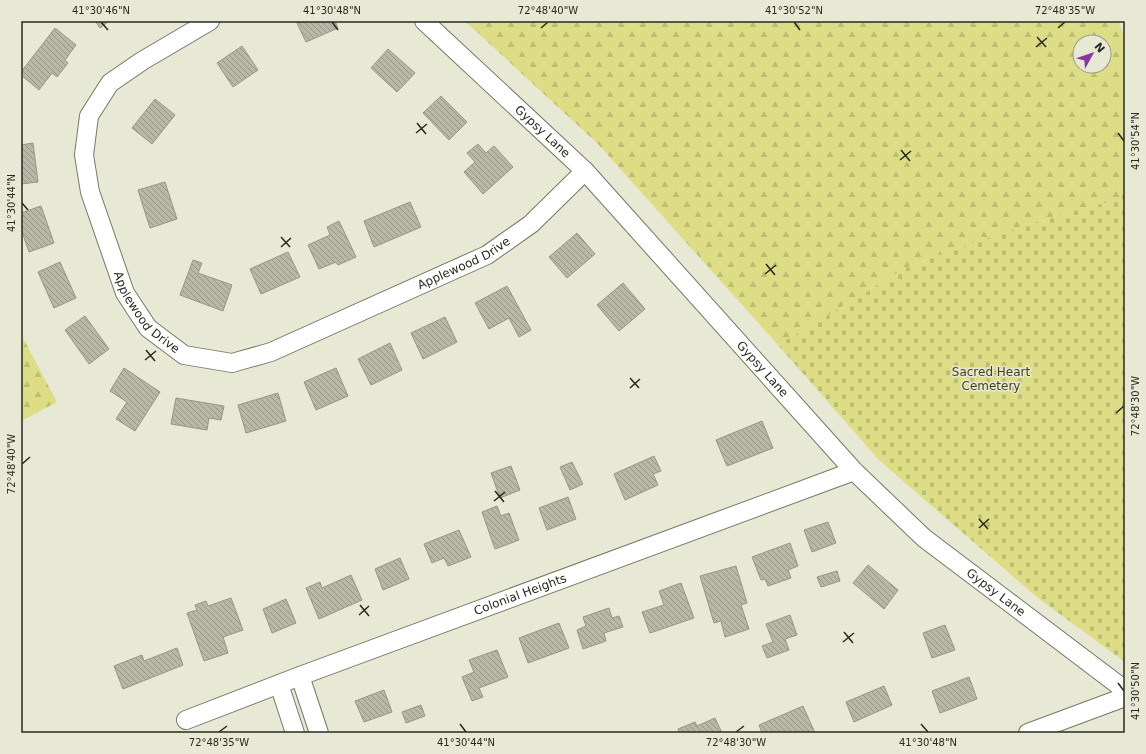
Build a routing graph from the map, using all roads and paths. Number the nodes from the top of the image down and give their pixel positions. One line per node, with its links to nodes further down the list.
1 (210, 21): 3 (street, Applewood Drive)
2 (424, 21): 3 (street, Gypsy Lane)
3 (585, 171): 4 (street, Gypsy Lane)
4 (854, 471): 5 (street, Colonial Heights); 7 (street, Gypsy Lane)
5 (300, 676): 6 (street, Colonial Heights); 11 (street)
6 (279, 684): 9 (street, Colonial Heights); 10 (street)
7 (1125, 690)
8 (1125, 697): 12 (street)
9 (186, 720)
10 (295, 733)
11 (319, 733)
12 (1028, 733)

